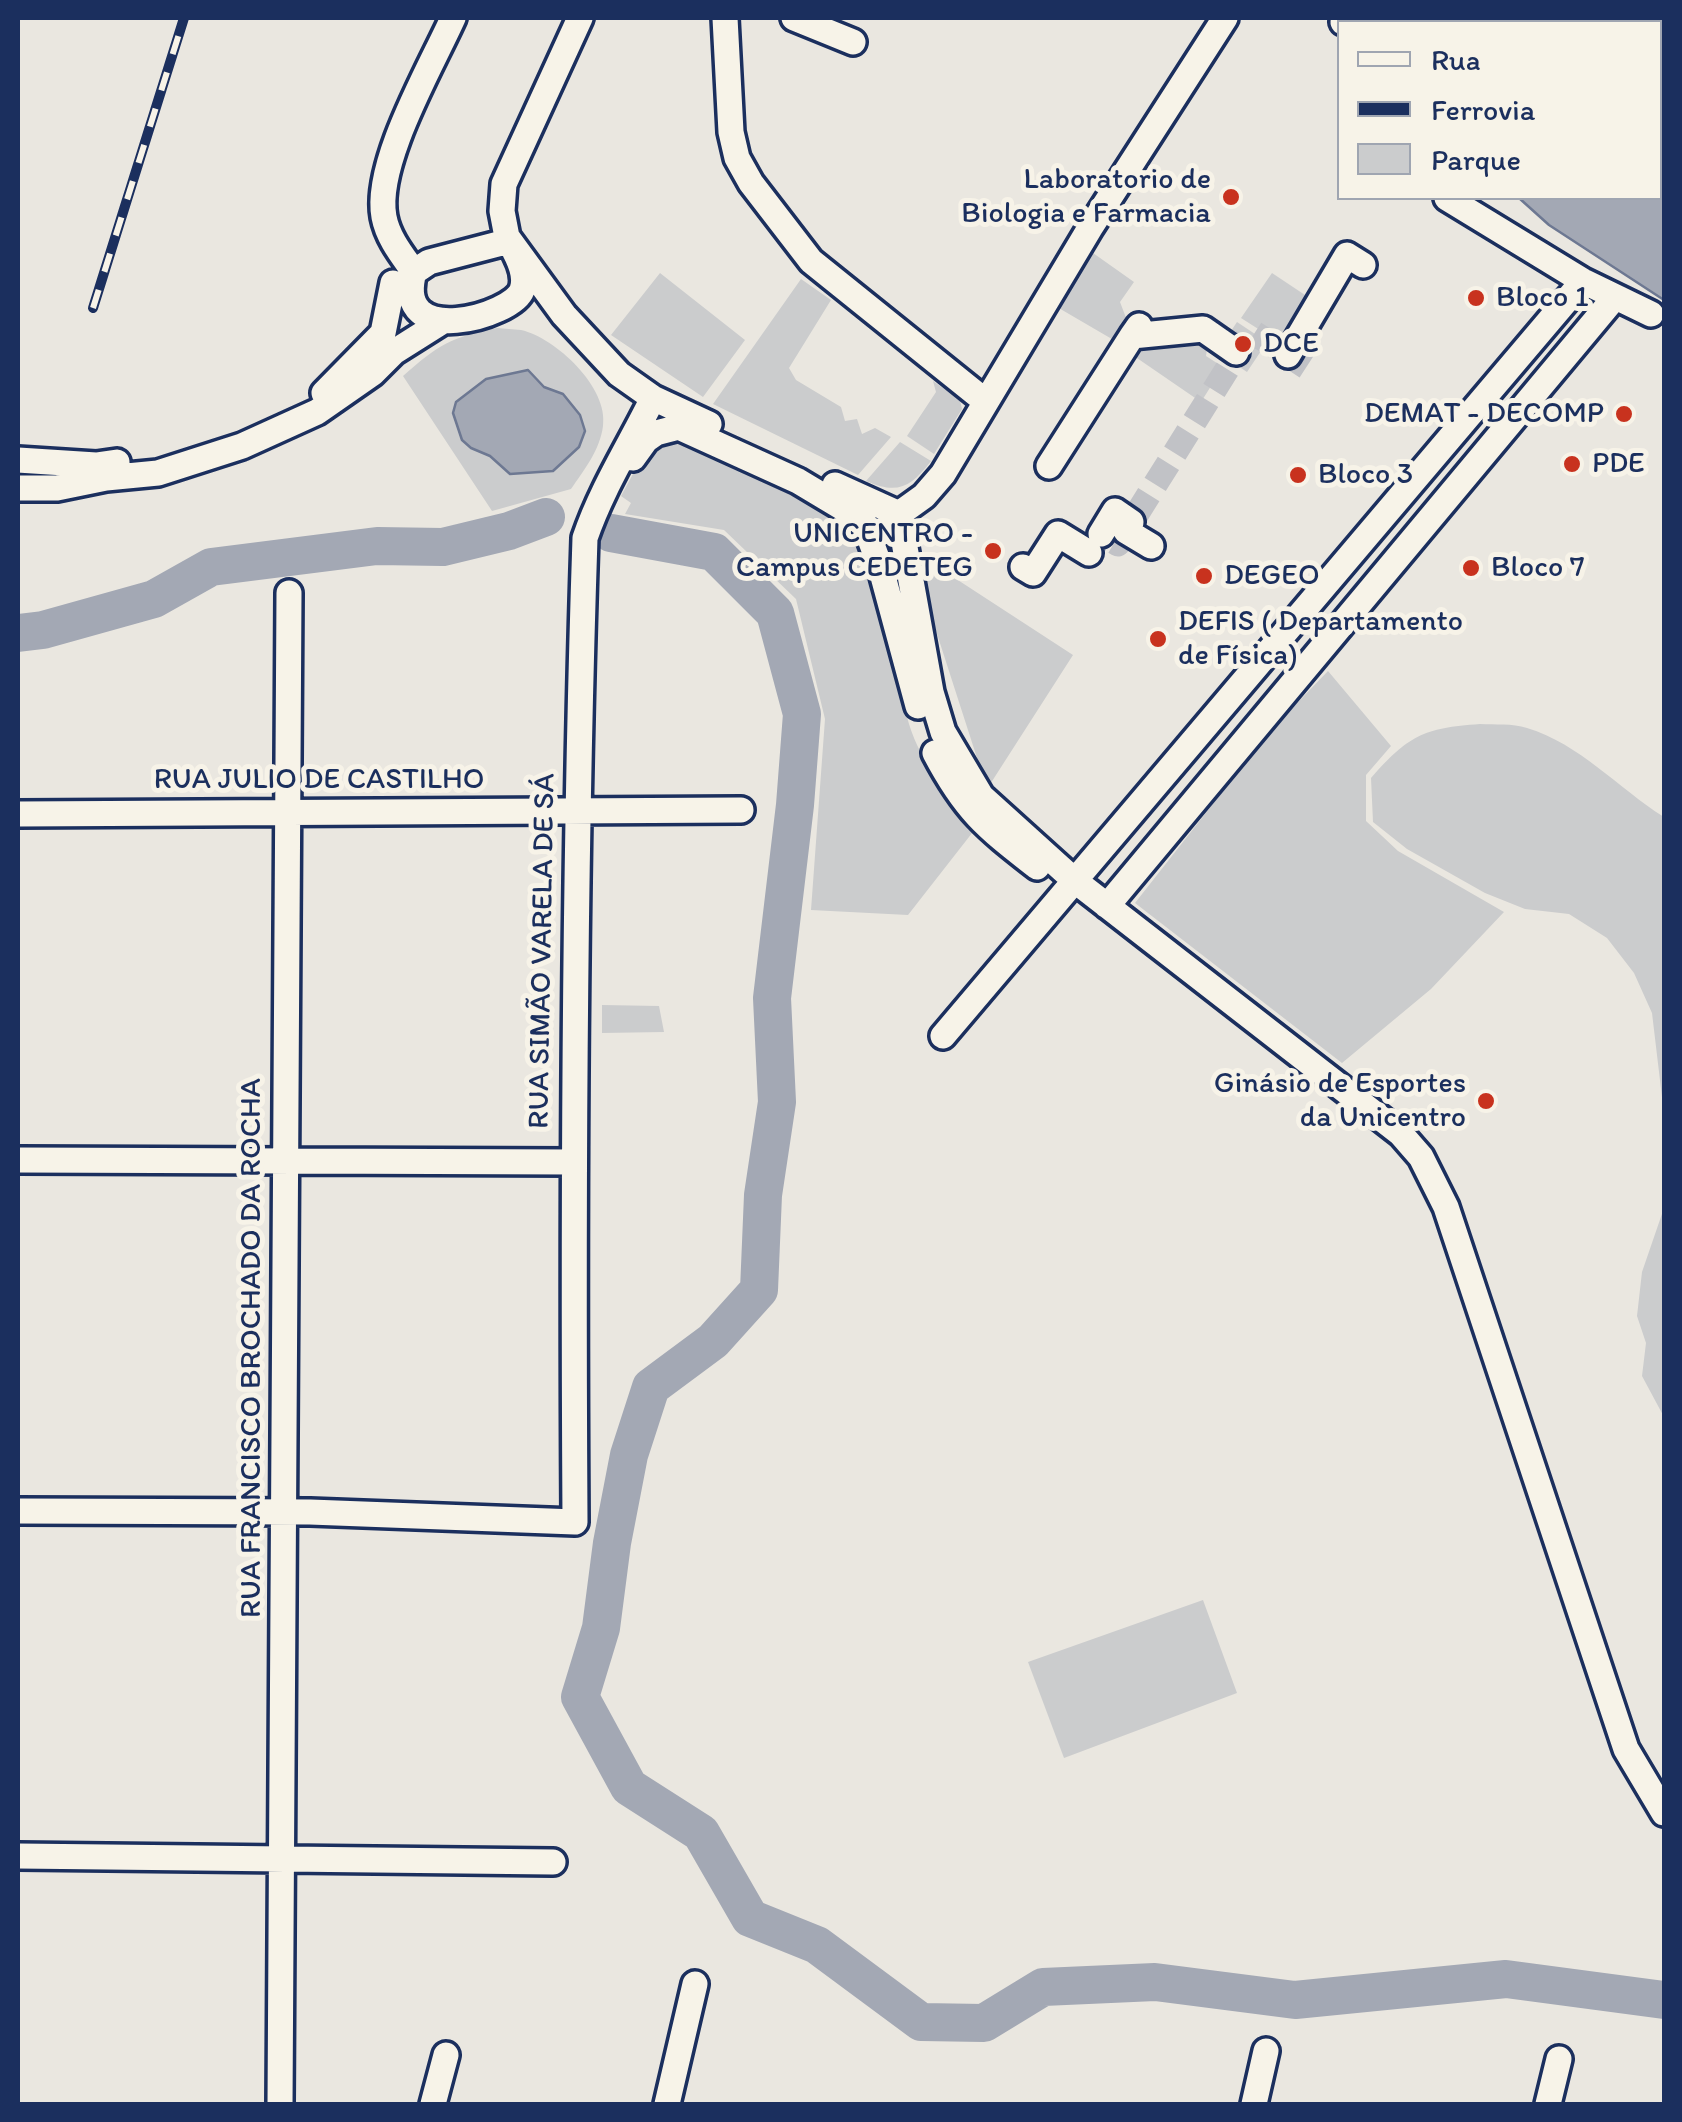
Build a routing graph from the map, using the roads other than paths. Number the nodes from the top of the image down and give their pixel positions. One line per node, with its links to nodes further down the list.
1 (453, 18): 11 (street)
2 (580, 18): 8 (street)
3 (725, 18): 21 (street)
4 (794, 18): 6 (street)
5 (1226, 18): 21 (street)
6 (853, 42)
7 (1450, 200): 10 (street)
8 (512, 245): 11 (street); 12 (street); 15 (street)
9 (1363, 265): 19 (street)
10 (1583, 280): 13 (street); 36 (street)
11 (405, 283): 16 (street); 17 (street); 22 (street)
12 (522, 291): 15 (street); 16 (street)
13 (1615, 297): 14 (street); 37 (street)
14 (1651, 314)
15 (564, 315): 20 (street)
16 (440, 323): 17 (street)
17 (394, 352): 25 (street)
18 (1236, 352): 23 (street)
19 (1288, 355)
20 (652, 398): 27 (street); 33 (street, RUA SIMÃO VARELA DE SÁ)
21 (985, 401): 27 (street)
22 (18, 460)
23 (1049, 466)
24 (18, 468): 25 (street)
25 (106, 478): 26 (street)
26 (18, 488)
27 (899, 514): 36 (street)
28 (602, 515): 36 (street)
29 (1151, 546): 30 (street)
30 (1022, 567)
31 (289, 593): 34 (street, RUA FRANCISCO BROCHADO DA ROCHA)
32 (741, 810): 33 (street, RUA JULIO DE CASTILHO)
33 (576, 811): 34 (street, RUA JULIO DE CASTILHO); 41 (street, RUA SIMÃO VARELA DE SÁ)
34 (288, 812): 35 (street, RUA JULIO DE CASTILHO); 40 (street, RUA FRANCISCO BROCHADO DA ROCHA)
35 (18, 814)
36 (1070, 885): 37 (street); 38 (street)
37 (1107, 906): 44 (street)
38 (943, 1036)
39 (18, 1160): 40 (street)
40 (286, 1160): 41 (street); 43 (street, RUA FRANCISCO BROCHADO DA ROCHA)
41 (573, 1162): 43 (street, RUA SIMÃO VARELA DE SÁ)
42 (18, 1510): 43 (street)
43 (284, 1512): 46 (street, RUA FRANCISCO BROCHADO DA ROCHA)
44 (1664, 1813)
45 (18, 1856): 46 (street)
46 (282, 1858): 47 (street); 52 (street, RUA FRANCISCO BROCHADO DA ROCHA)
47 (554, 1862)
48 (695, 1984): 54 (street)
49 (1266, 2051): 55 (street)
50 (446, 2056): 53 (street)
51 (1558, 2059): 56 (street)
52 (280, 2104)
53 (433, 2104)
54 (667, 2104)
55 (1254, 2104)
56 (1548, 2104)

